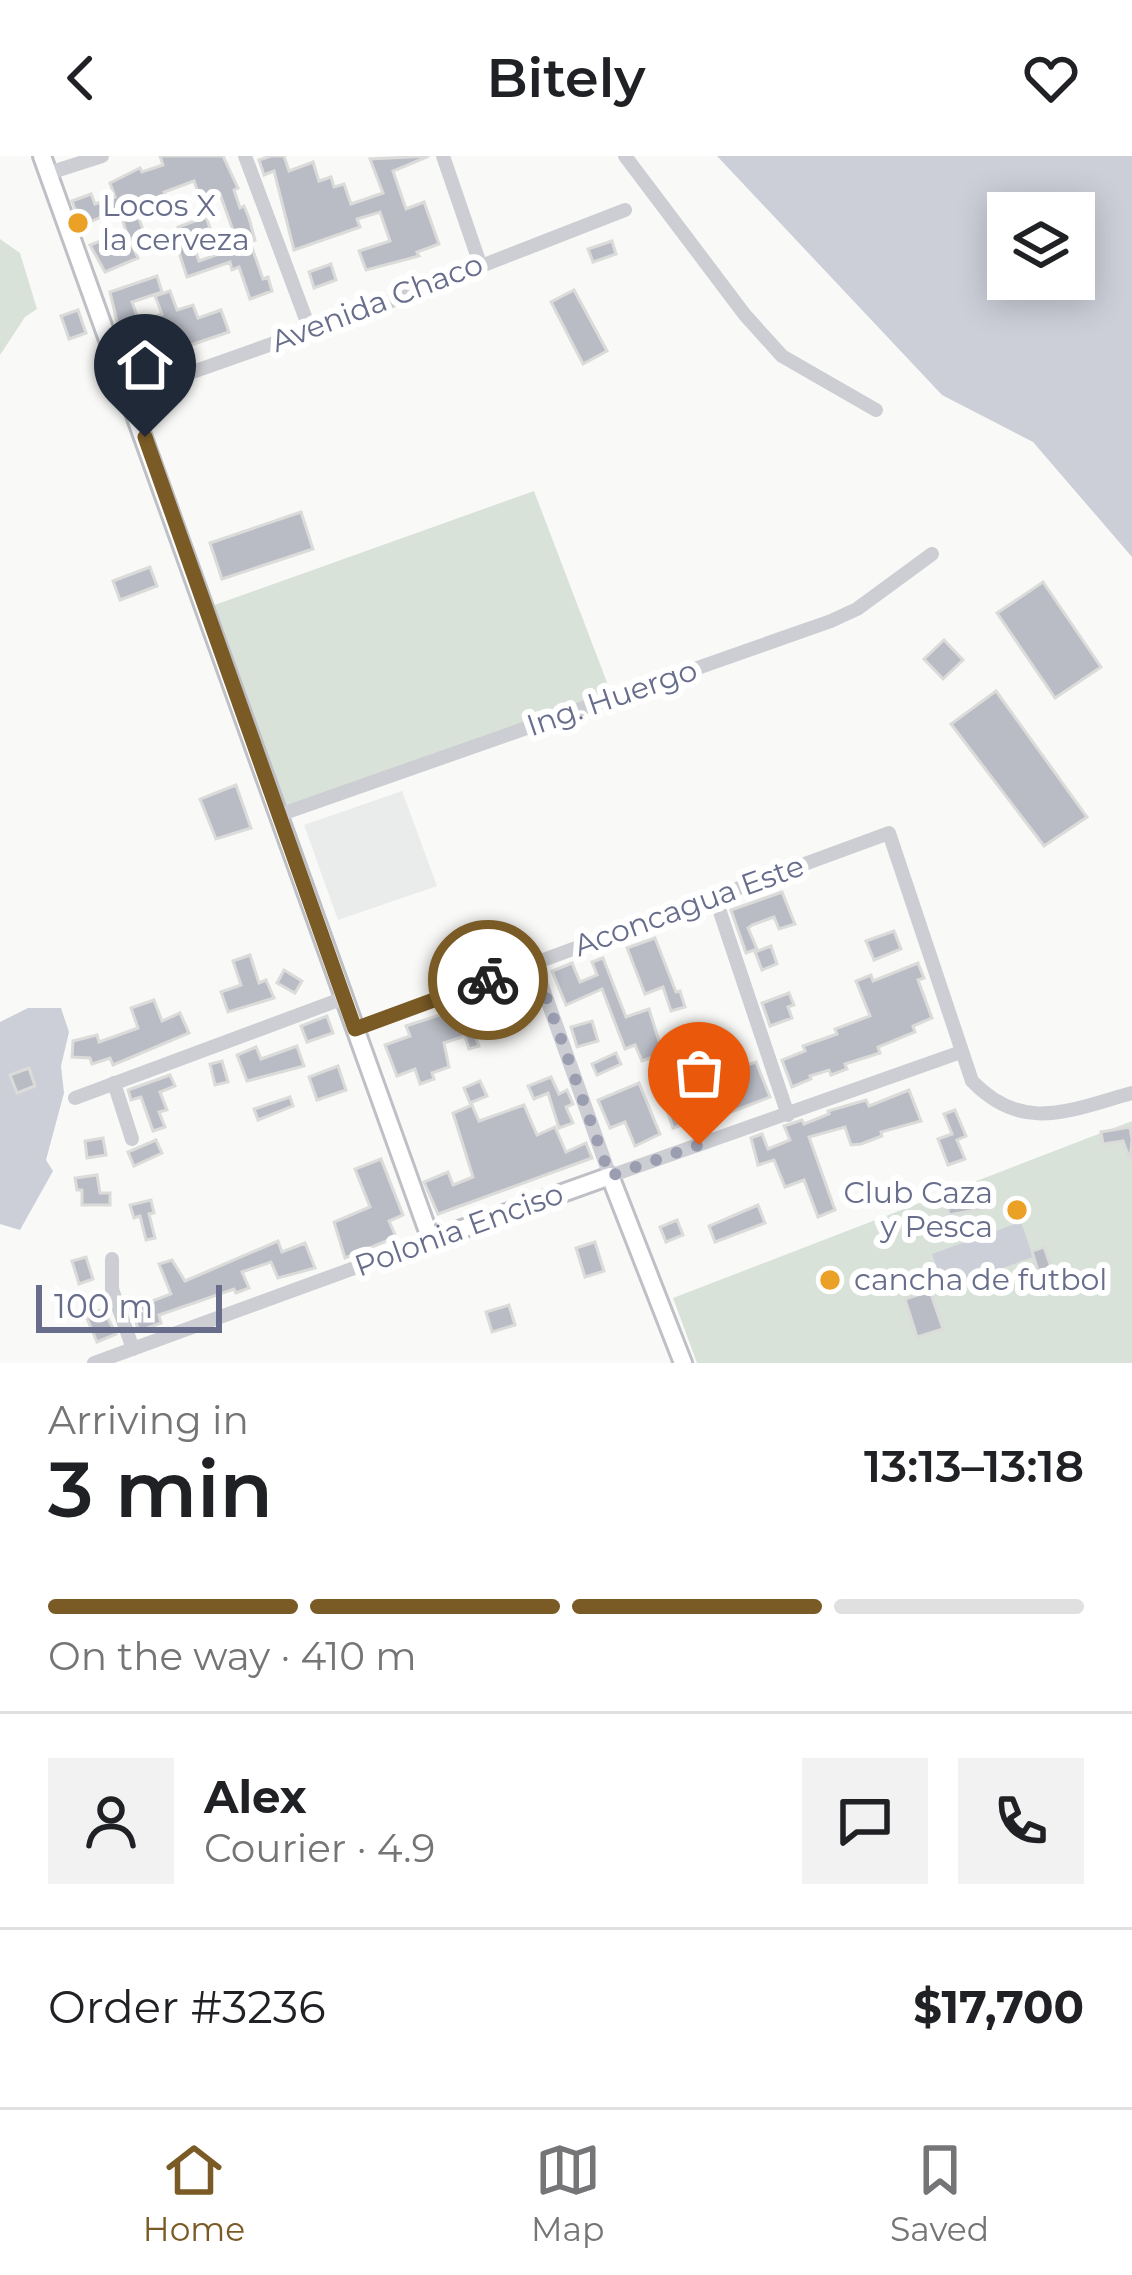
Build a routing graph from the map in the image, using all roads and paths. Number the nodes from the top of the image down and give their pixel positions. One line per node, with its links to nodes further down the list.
1 (102, 156): 5 (street)
2 (245, 156): 8 (street)
3 (443, 156): 7 (street)
4 (625, 156): 10 (street)
5 (46, 165): 9 (main road)
6 (625, 211): 7 (street, Avenida Chaco)
7 (480, 264): 8 (street, Avenida Chaco)
8 (310, 329): 9 (street, Avenida Chaco)
9 (130, 394): 12 (main road)
10 (876, 410)
11 (932, 554): 12 (street, Ing. Huergo)
12 (279, 814): 15 (main road)
13 (716, 896): 14 (street, Aconcagua Este); 17 (street, Aconcagua Este); 21 (street)
14 (534, 963): 16 (street, Aconcagua Este); 23 (street)
15 (344, 998): 16 (main road); 18 (street)
16 (355, 1029): 24 (main road)
17 (961, 1052): 19 (street); 21 (street, Polonia Enciso)
18 (114, 1083): 20 (street); 22 (street)
19 (1132, 1093)
20 (75, 1098)
21 (788, 1115): 23 (street, Polonia Enciso)
22 (132, 1139)
23 (610, 1176): 24 (main road, Polonia Enciso); 28 (main road)
24 (430, 1240): 26 (street, Polonia Enciso)
25 (112, 1259): 26 (street)
26 (133, 1349): 27 (street, Polonia Enciso)
27 (94, 1363)
28 (683, 1363)

